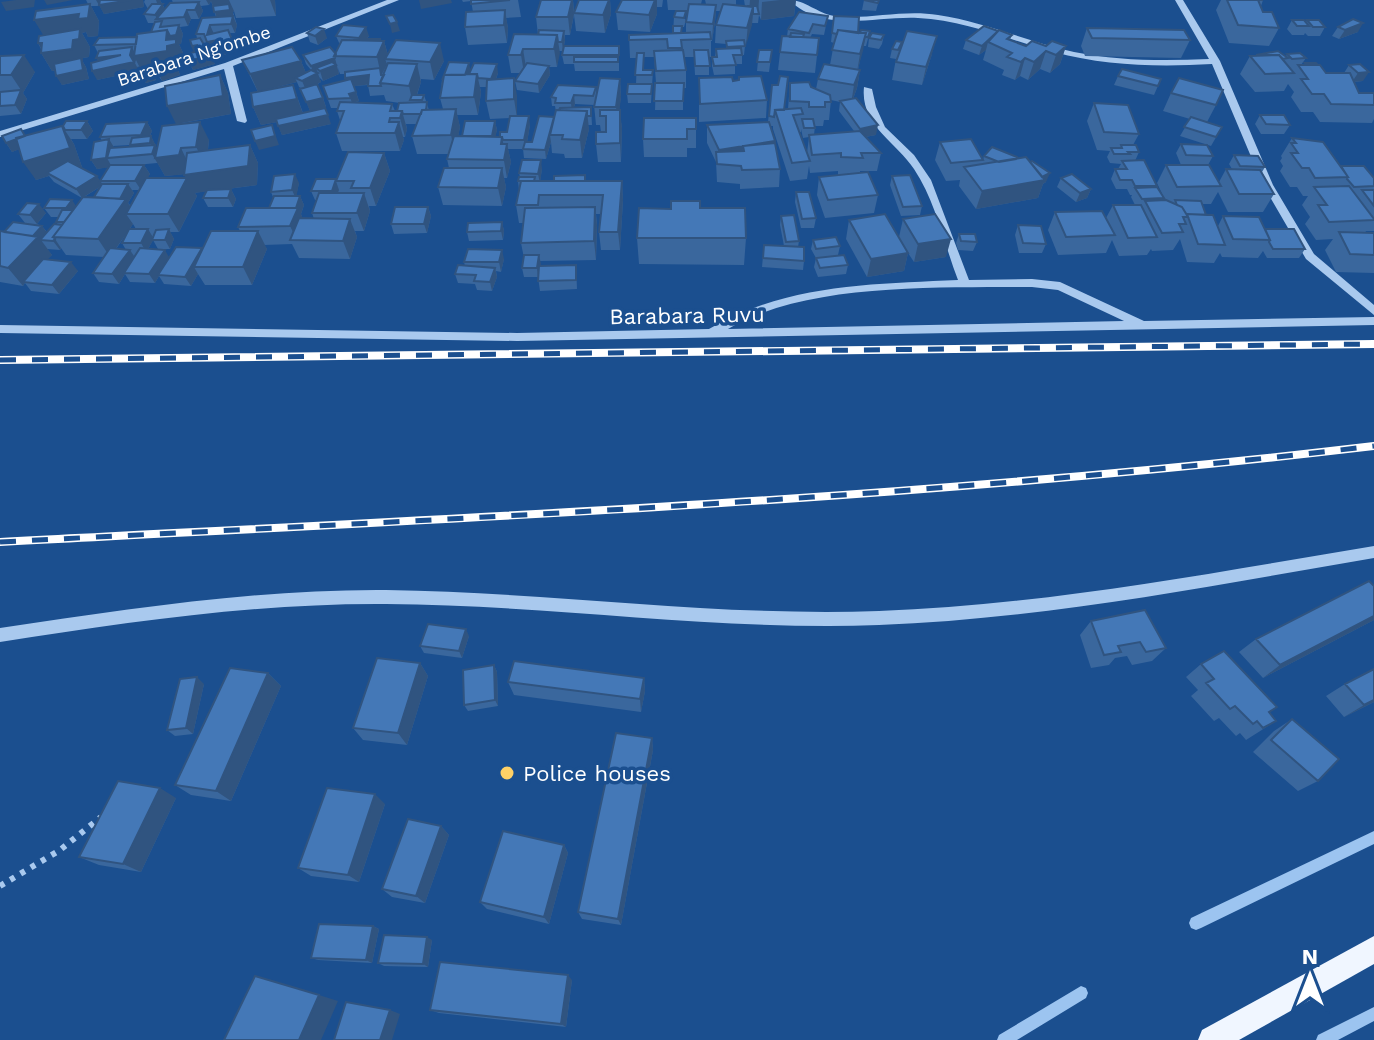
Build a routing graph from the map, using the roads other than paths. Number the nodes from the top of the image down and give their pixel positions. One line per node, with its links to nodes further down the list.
1 (395, 0): 7 (street, Barabara Ng'ombe)
2 (793, 0): 5 (street)
3 (1179, 0): 6 (street)
4 (896, 1): 5 (street)
5 (896, 14): 6 (street)
6 (1215, 61): 12 (street)
7 (228, 65): 9 (street); 10 (street, Barabara Ng'ombe)
8 (867, 89): 11 (street)
9 (242, 121)
10 (0, 134)
11 (965, 284): 14 (street); 16 (street)
12 (1374, 311)
13 (1374, 321): 14 (street, Barabara Ruvu)
14 (1146, 327): 16 (street, Barabara Ruvu)
15 (0, 329): 16 (street, Barabara Ruvu)
16 (709, 335)
17 (1374, 552): 18 (street)
18 (0, 635)
19 (1374, 949): 20 (main road)
20 (1212, 1040)

